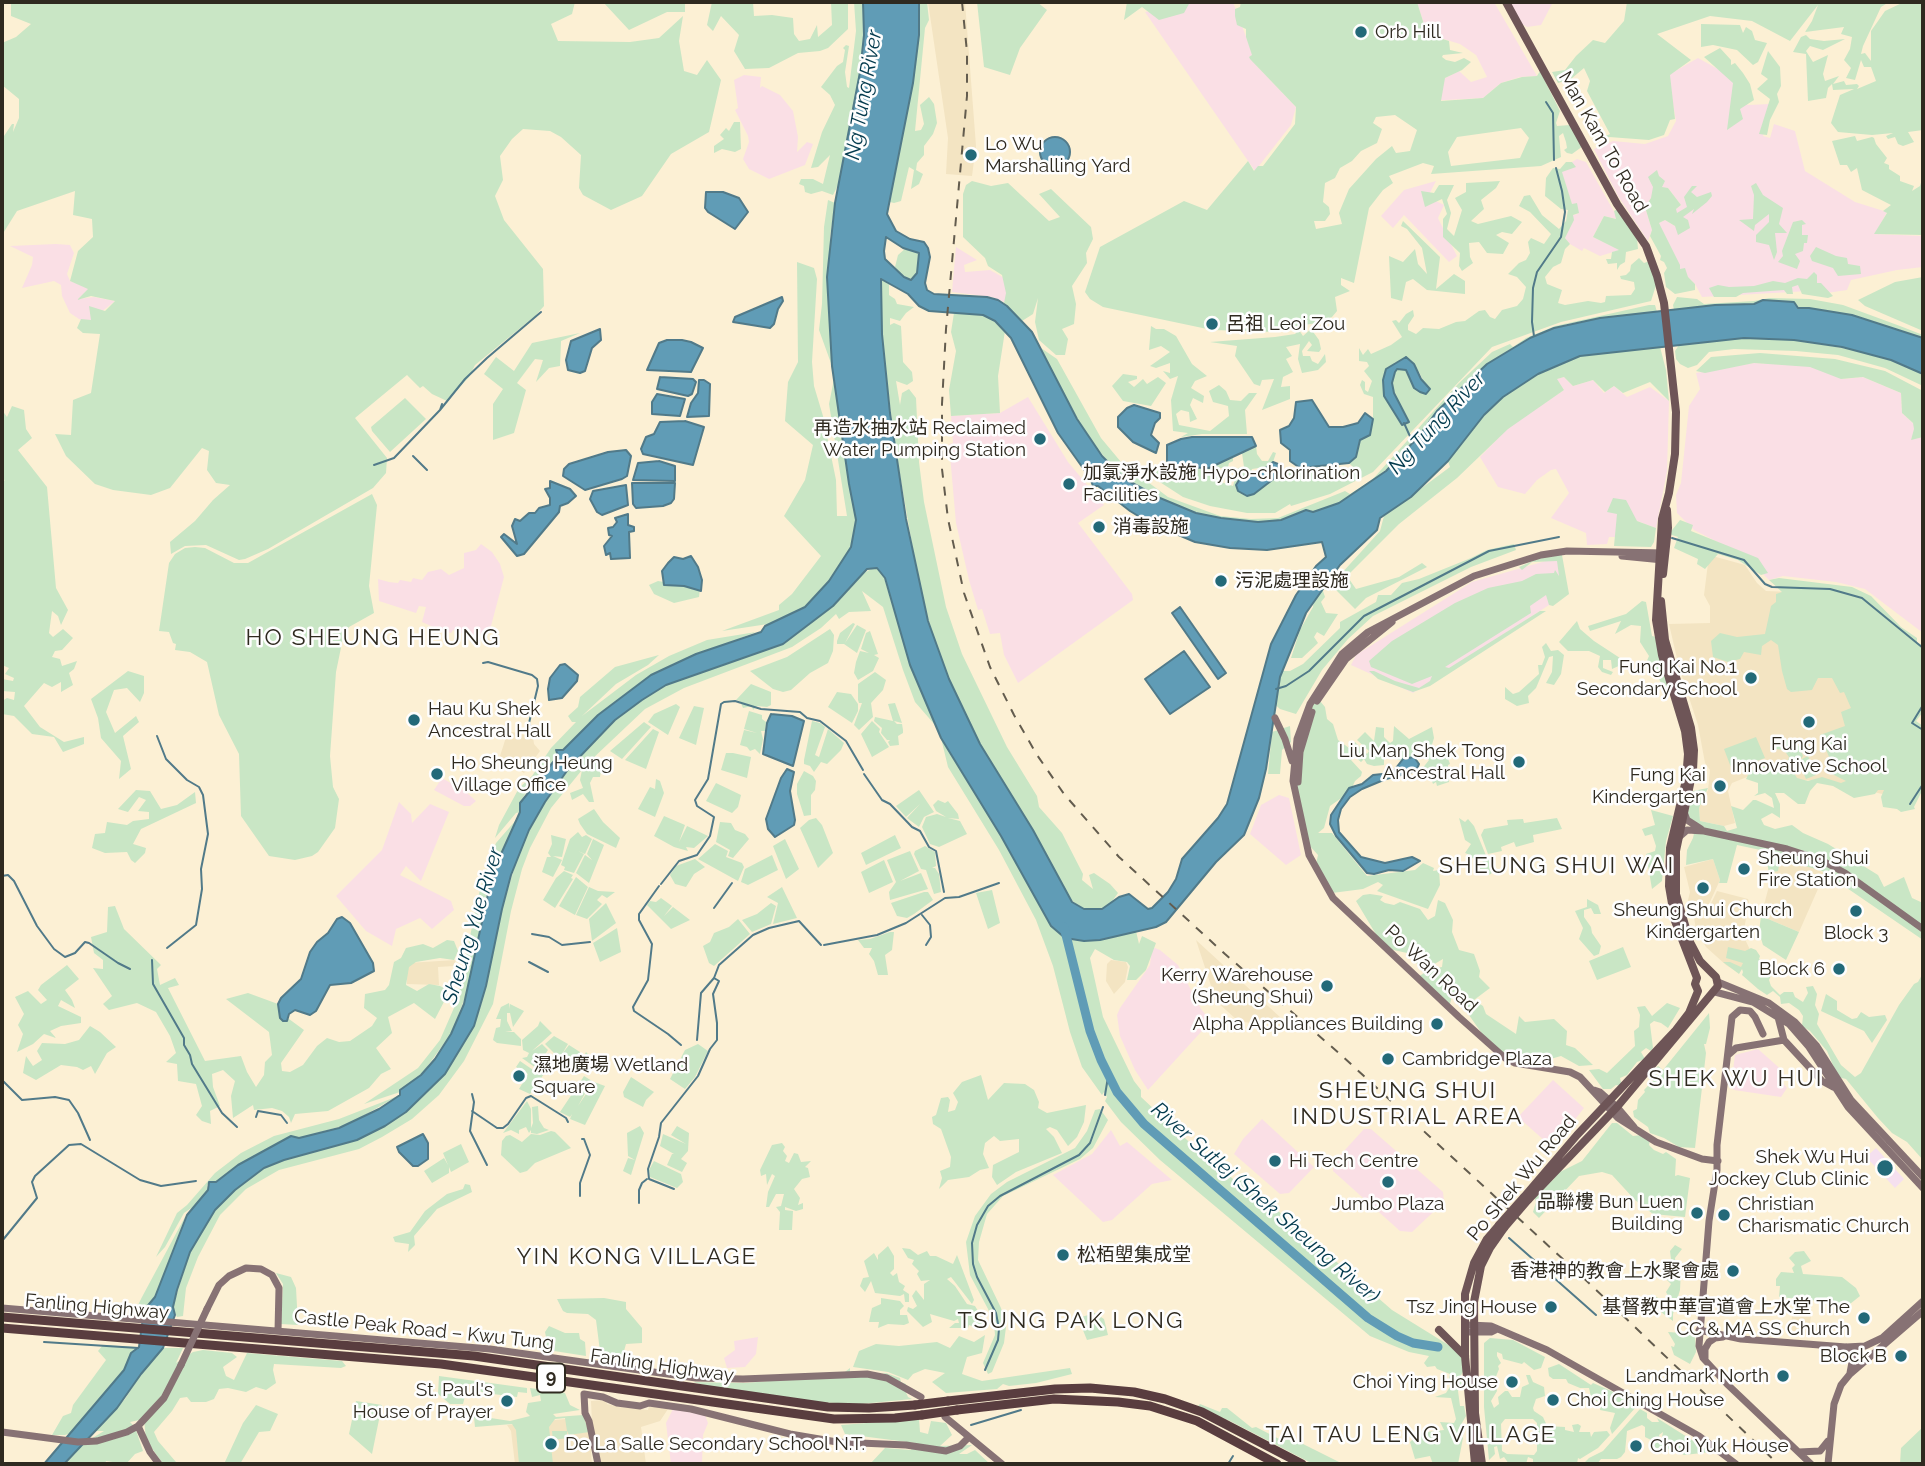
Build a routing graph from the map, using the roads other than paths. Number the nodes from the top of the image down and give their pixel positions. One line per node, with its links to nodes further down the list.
1 (1506, 2): 2 (main road, Man Kam To Road)
2 (1662, 556): 3 (street, Po Wan Road); 6 (main road); 11 (main road)
3 (1415, 605): 5 (street, Po Wan Road); 7 (street, Po Wan Road)
4 (1275, 718): 5 (street)
5 (1293, 765): 7 (street, Po Wan Road)
6 (1684, 812): 8 (street); 9 (main road)
7 (1299, 814): 22 (street, Po Wan Road)
8 (1704, 831): 9 (street); 10 (street)
9 (1678, 838): 12 (main road)
10 (1923, 929)
11 (1697, 978): 12 (main road); 13 (main road)
12 (1716, 978): 14 (main road, Po Shek Wu Road); 25 (street)
13 (1698, 991): 14 (main road); 22 (main road, Po Shek Wu Road)
14 (1712, 994): 15 (street); 23 (main road, Po Shek Wu Road)
15 (1777, 1016): 16 (street); 21 (street)
16 (1780, 1027): 17 (street); 18 (street)
17 (1763, 1034): 19 (street); 20 (street)
18 (1784, 1040): 19 (street); 21 (street)
19 (1757, 1043): 20 (street)
20 (1733, 1045): 24 (street)
21 (1835, 1088): 26 (street)
22 (1607, 1103): 23 (street, Po Wan Road); 27 (main road, Po Shek Wu Road)
23 (1615, 1110): 24 (street, Po Wan Road); 27 (main road, Po Shek Wu Road)
24 (1716, 1158): 36 (street)
25 (1923, 1177)
26 (1923, 1188)
27 (1526, 1199): 34 (main road, Po Shek Wu Road, bridge)
28 (1923, 1301): 39 (street)
29 (2, 1308): 32 (street, Castle Peak Road – Kwu Tung)
30 (1923, 1311): 42 (street)
31 (2, 1317): 32 (highway, Fanling Highway / 9)
32 (182, 1327): 37 (street, Castle Peak Road – Kwu Tung); 43 (highway, Fanling Highway / 9)
33 (2, 1328): 50 (highway, Fanling Highway / 9, bridge)
34 (1469, 1329): 40 (main road, Po Shek Wu Road); 58 (main road, Po Shek Wu Road); 59 (street)
35 (1439, 1330): 40 (main road)
36 (1699, 1330): 38 (street); 41 (street)
37 (278, 1331): 43 (street, Castle Peak Road – Kwu Tung); 45 (street, bridge)
38 (1730, 1336): 39 (street); 41 (street)
39 (1846, 1347): 42 (street)
40 (1465, 1356): 57 (main road, Po Shek Wu Road)
41 (1707, 1363): 49 (street)
42 (1850, 1374): 48 (street)
43 (918, 1401): 56 (highway, Fanling Highway / 9, bridge)
44 (945, 1417): 47 (street)
45 (138, 1426): 46 (street); 51 (street)
46 (2, 1432)
47 (969, 1437): 52 (street); 53 (street)
48 (1830, 1437): 49 (street); 61 (street)
49 (1798, 1451): 60 (street)
50 (1255, 1453): 54 (highway); 55 (highway, Fanling Highway / 9)
51 (159, 1464)
52 (598, 1464)
53 (1002, 1464)
54 (1268, 1464)
55 (1277, 1464)
56 (1302, 1464)
57 (1475, 1464)
58 (1482, 1464)
59 (1736, 1464)
60 (1811, 1464)
61 (1828, 1464)

